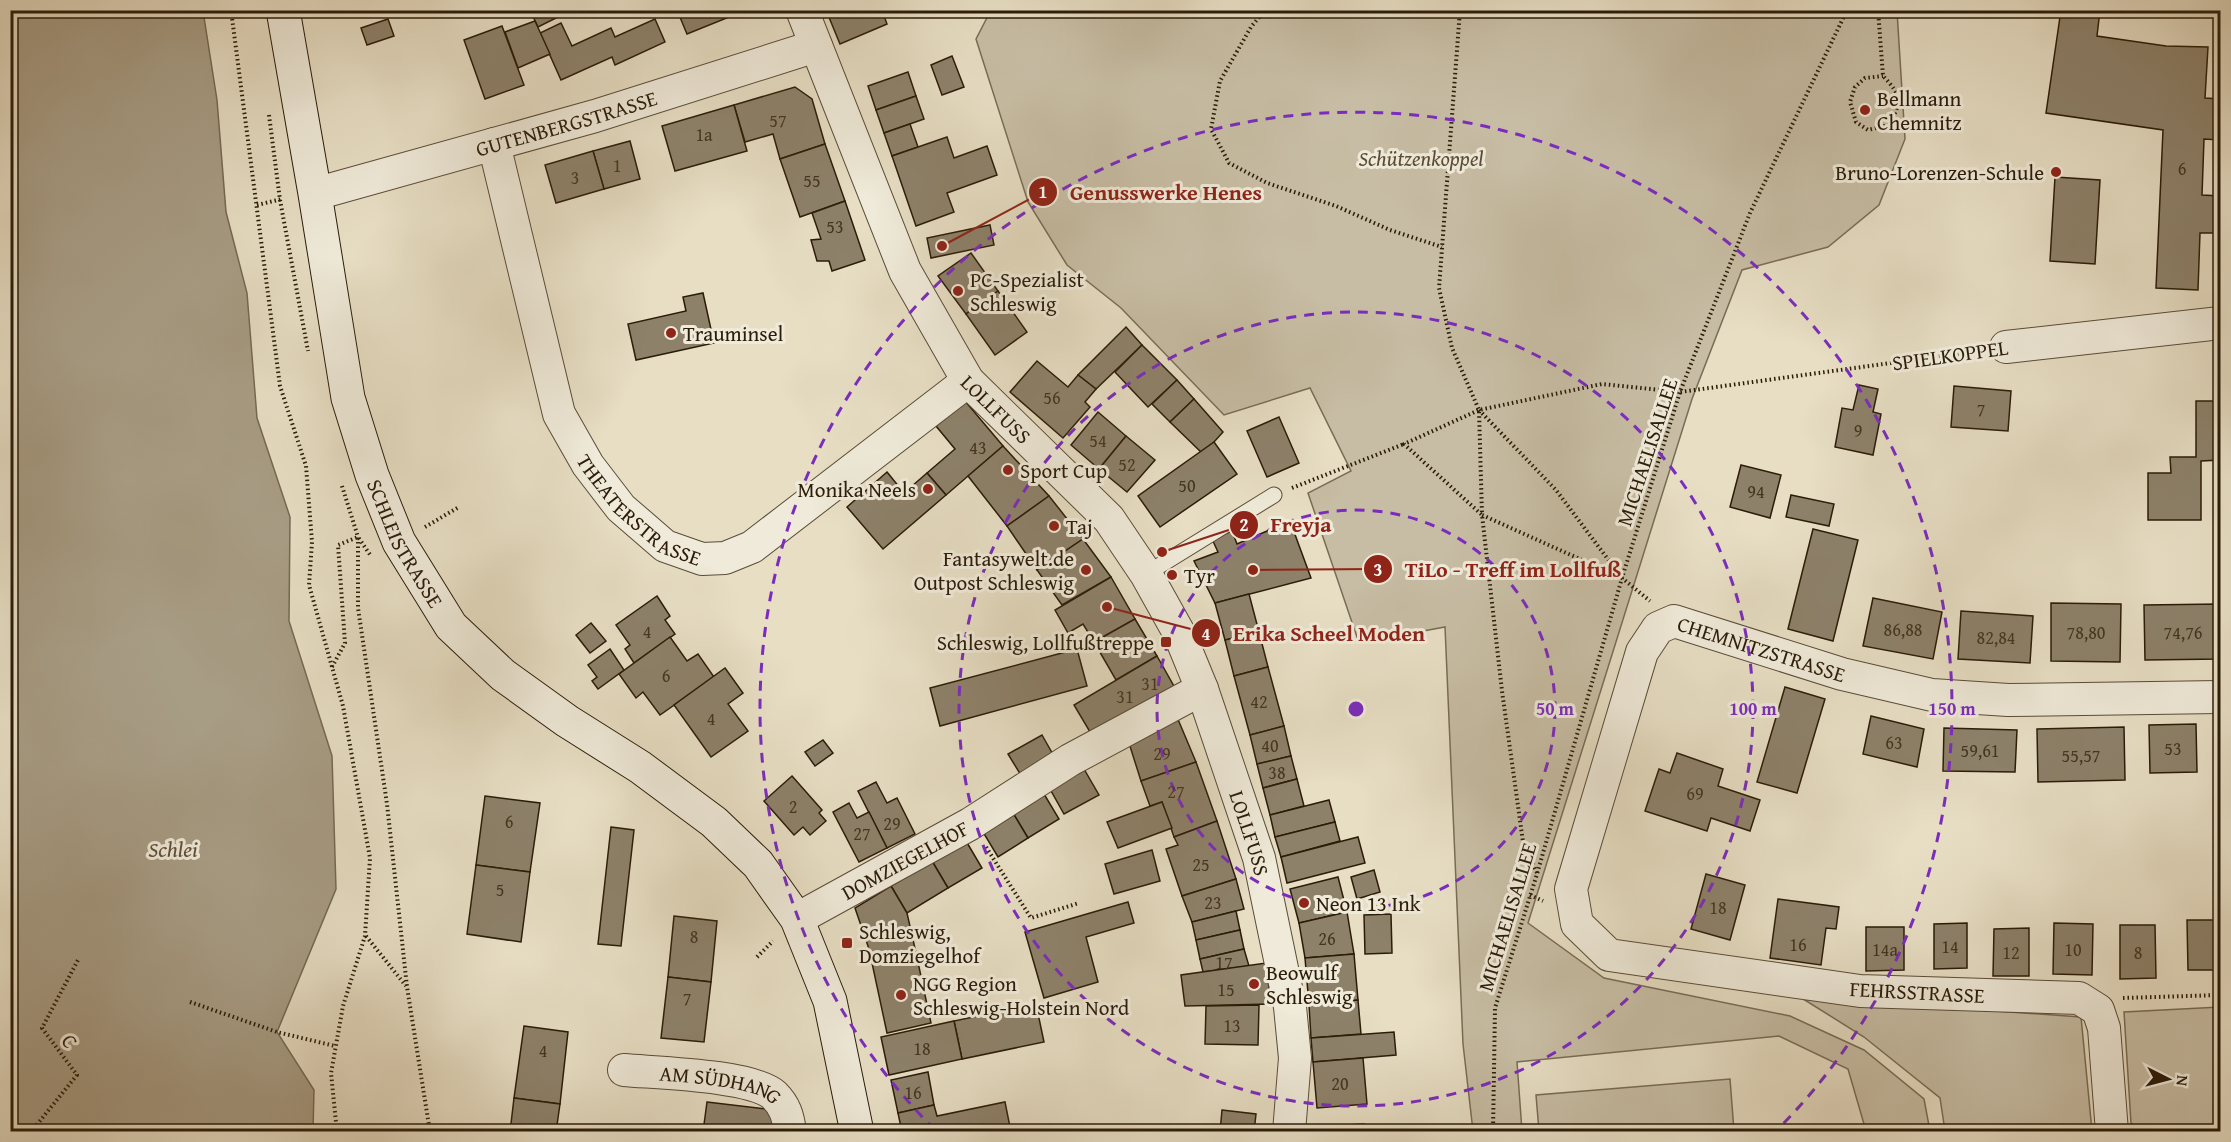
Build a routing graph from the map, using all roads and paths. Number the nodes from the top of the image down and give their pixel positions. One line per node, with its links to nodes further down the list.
1 (231, 10): 12 (path)
2 (283, 10): 11 (street, SCHLEISTRASSE)
3 (802, 10): 8 (street, LOLLFUSS)
4 (1265, 10): 13 (path)
5 (1460, 10): 13 (path)
6 (1847, 10): 18 (path, MICHAELISALLEE)
7 (1878, 10): 9 (path)
8 (816, 46): 10 (street, GUTENBERGSTRASSE); 17 (street, LOLLFUSS)
9 (1882, 76): 9 (path)
10 (495, 144): 11 (street, GUTENBERGSTRASSE); 17 (street, THEATERSTRASSE)
11 (315, 194): 36 (street, SCHLEISTRASSE)
12 (257, 205): 16 (path); 30 (path)
13 (1442, 247): 19 (path)
14 (2220, 323): 15 (street, SPIELKOPPEL)
15 (2006, 347): 18 (path, SPIELKOPPEL)
16 (309, 358)
17 (968, 381): 28 (street, LOLLFUSS)
18 (1680, 392): 19 (path, SPIELKOPPEL); 29 (path, MICHAELISALLEE)
19 (1479, 410): 20 (path, SPIELKOPPEL); 24 (path); 29 (path)
20 (1404, 444): 22 (path, SPIELKOPPEL); 24 (path)
21 (342, 484): 26 (path)
22 (1274, 495): 28 (lane)
23 (459, 507): 25 (path)
24 (1482, 515): 29 (path); 34 (path)
25 (434, 521)
26 (357, 537): 27 (path); 30 (path); 40 (path)
27 (371, 556)
28 (1146, 574): 31 (street, LOLLFUSS)
29 (1622, 578): 34 (path, MICHAELISALLEE)
30 (332, 667): 37 (path)
31 (1202, 689): 33 (street, DOMZIEGELHOF); 51 (street, LOLLFUSS)
32 (2220, 697): 38 (street, CHEMNITZSTRASSE)
33 (970, 824): 35 (path); 36 (street, DOMZIEGELHOF)
34 (1537, 874): 52 (path, MICHAELISALLEE)
35 (1079, 903)
36 (797, 919): 50 (street)
37 (366, 936): 40 (path); 44 (path)
38 (1609, 955): 43 (street, FEHRSSTRASSE)
39 (78, 960): 46 (path, C)
40 (407, 987): 48 (path)
41 (2220, 995): 43 (path)
42 (190, 1002): 44 (path)
43 (2098, 1010): 53 (street)
44 (336, 1047): 47 (path)
45 (624, 1070): 49 (street, AM SÜDHANG)
46 (31, 1131)
47 (337, 1131)
48 (430, 1131)
49 (790, 1131)
50 (857, 1131)
51 (1289, 1131)
52 (1493, 1131)
53 (2112, 1131)

